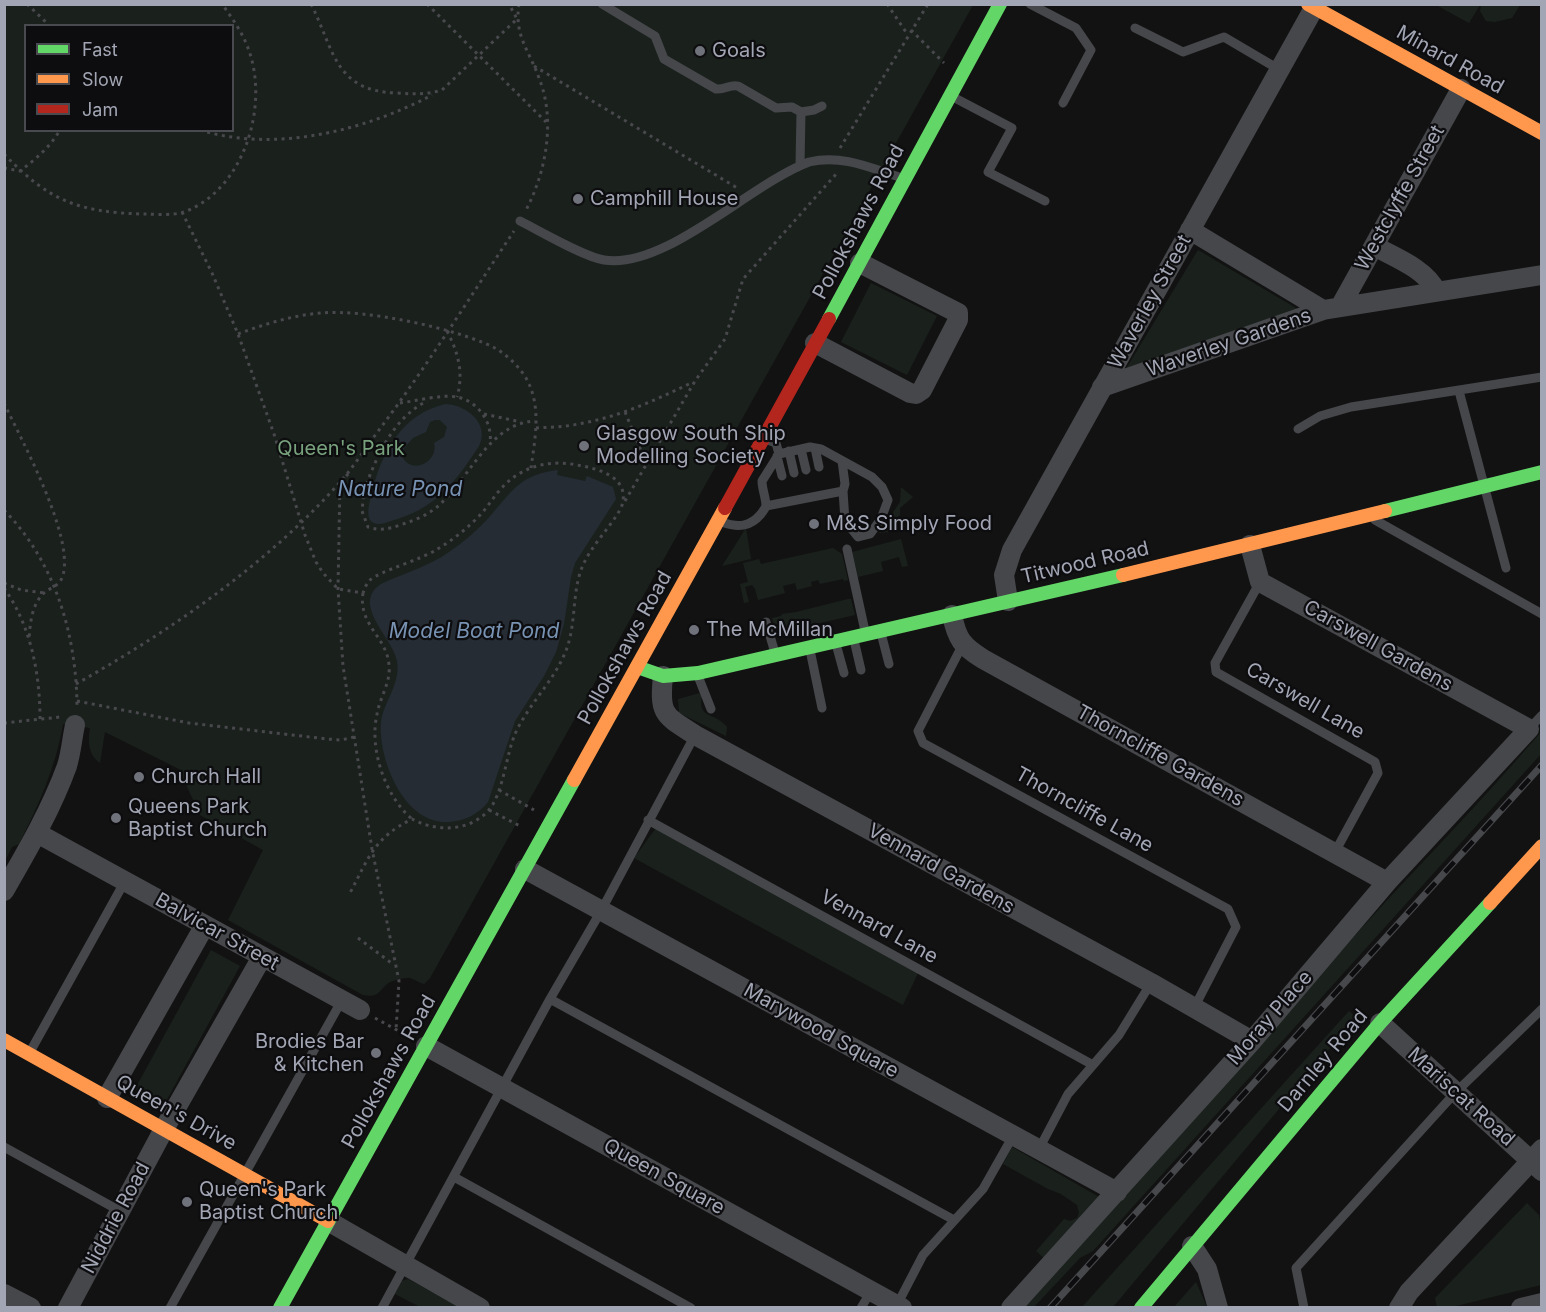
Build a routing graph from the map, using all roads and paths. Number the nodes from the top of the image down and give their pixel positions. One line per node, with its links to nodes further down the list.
1 (27, 4): 14 (path)
2 (222, 4): 32 (path)
3 (310, 4): 23 (path)
4 (427, 4): 18 (path)
5 (508, 4): 13 (path)
6 (519, 4): 13 (path)
7 (602, 4): 27 (lane)
8 (887, 4): 17 (path)
9 (928, 4): 16 (path)
10 (1000, 4): 24 (main road, Pollokshaws Road)
11 (1030, 4): 25 (lane)
12 (1311, 6): 20 (street, Waverley Street); 22 (main road, Minard Road)
13 (517, 20): 18 (path); 19 (path)
14 (48, 24)
15 (1135, 28): 20 (lane)
16 (911, 30): 17 (path); 21 (path)
17 (908, 35): 33 (path)
18 (479, 56): 23 (path); 28 (path)
19 (534, 66): 28 (path); 40 (path)
20 (1280, 70): 44 (street, Waverley Street)
21 (951, 71)
22 (1461, 89): 31 (main road, Minard Road); 45 (street, Westclyffe Street)
23 (442, 90): 32 (path)
24 (951, 96): 39 (main road, Pollokshaws Road); 41 (lane)
25 (1063, 103)
26 (822, 106): 27 (lane)
27 (801, 112): 36 (lane)
28 (547, 123): 43 (path)
29 (59, 132): 38 (path)
30 (206, 132): 32 (path)
31 (1542, 133)
32 (247, 138): 42 (path)
33 (840, 148)
34 (4, 154): 38 (path)
35 (849, 160): 36 (lane); 39 (lane); 54 (path)
36 (800, 165): 40 (lane)
37 (4, 168): 38 (path)
38 (21, 171): 42 (path)
39 (904, 179): 46 (main road, Pollokshaws Road)
40 (748, 195): 43 (lane)
41 (1045, 201)
42 (182, 212): 51 (path)
43 (520, 220): 50 (path)
44 (1190, 230): 49 (street, Waverley Gardens); 55 (street, Waverley Street)
45 (1374, 246): 48 (street); 49 (street, Westclyffe Street)
46 (860, 263): 52 (main road, Pollokshaws Road); 52 (street)
47 (1542, 275): 48 (street, Waverley Gardens)
48 (1436, 291): 49 (street, Waverley Gardens)
49 (1331, 309): 55 (street, Waverley Gardens)
50 (447, 331): 51 (path); 57 (path); 60 (path); 63 (path)
51 (237, 334): 93 (path)
52 (816, 343): 67 (main road, Pollokshaws Road)
53 (1542, 377): 56 (lane)
54 (695, 381): 61 (path); 75 (path)
55 (1102, 387): 104 (street, Waverley Street)
56 (1459, 391): 66 (lane); 85 (lane)
57 (457, 397): 58 (path); 62 (path)
58 (431, 399): 60 (path); 87 (path)
59 (4, 403): 100 (path)
60 (399, 403): 82 (path)
61 (625, 411): 65 (path); 75 (path)
62 (482, 413): 64 (path); 68 (path)
63 (536, 421): 64 (path); 65 (path)
64 (523, 422): 68 (path)
65 (536, 428): 78 (path)
66 (1298, 429)
67 (764, 437): 73 (lane); 92 (main road, Pollokshaws Road)
68 (489, 445): 87 (path)
69 (815, 448): 70 (lane); 72 (lane); 77 (lane)
70 (801, 449): 71 (lane); 79 (lane)
71 (789, 451): 73 (lane); 81 (lane)
72 (829, 452): 74 (lane); 76 (lane)
73 (778, 455): 83 (lane); 88 (lane)
74 (842, 461): 86 (lane); 86 (lane)
75 (646, 463): 89 (path)
76 (831, 464)
77 (819, 467)
78 (531, 468): 89 (path); 103 (path)
79 (806, 470)
80 (1542, 472): 85 (main road, Titwood Road)
81 (794, 473)
82 (346, 474): 84 (path); 87 (path)
83 (782, 476)
84 (340, 482): 93 (path); 101 (path)
85 (1484, 486): 91 (main road, Titwood Road); 96 (lane)
86 (839, 488): 88 (lane)
87 (364, 491)
88 (766, 506): 92 (lane)
89 (621, 508): 131 (path)
90 (4, 510): 100 (path)
91 (1368, 516): 94 (main road, Titwood Road); 105 (lane)
92 (718, 520): 116 (main road, Pollokshaws Road)
93 (301, 521): 101 (path); 121 (path)
94 (1250, 545): 97 (street); 104 (main road, Titwood Road)
95 (847, 549): 109 (lane)
96 (1506, 568)
97 (1260, 582): 127 (street, Carswell Gardens); 140 (lane, Carswell Lane)
98 (4, 583): 102 (path)
99 (4, 588): 110 (path)
100 (55, 588): 102 (path); 121 (path)
101 (338, 589): 103 (path); 130 (path)
102 (45, 593): 110 (path)
103 (363, 593): 134 (path)
104 (1008, 601): 106 (main road, Titwood Road)
105 (1542, 614)
106 (952, 615): 108 (main road, Titwood Road); 112 (street)
107 (766, 622): 114 (lane)
108 (881, 631): 109 (main road, Titwood Road); 115 (lane)
109 (859, 636): 111 (main road, Titwood Road); 117 (lane)
110 (28, 641): 125 (path)
111 (835, 642): 113 (main road, Titwood Road); 119 (lane)
112 (963, 644): 140 (street, Thorncliffe Gardens); 154 (lane, Thorncliffe Lane)
113 (810, 648): 114 (main road, Titwood Road); 123 (lane)
114 (775, 656): 118 (main road, Titwood Road)
115 (889, 664)
116 (637, 667): 120 (main road, Titwood Road); 137 (main road, Pollokshaws Road)
117 (861, 670)
118 (698, 673): 120 (main road, Titwood Road); 124 (lane)
119 (844, 673)
120 (663, 676): 129 (street, Vennard Gardens)
121 (76, 684): 122 (path)
122 (77, 701): 126 (path); 130 (path)
123 (822, 708)
124 (711, 709)
125 (40, 719): 126 (path); 128 (path)
126 (76, 720): 136 (street)
127 (1535, 722): 143 (street, Moray Place)
128 (4, 723)
129 (695, 735): 135 (lane); 151 (street, Vennard Gardens)
130 (354, 737): 139 (path)
131 (499, 790): 132 (path); 133 (path)
132 (489, 810): 134 (path); 137 (path)
133 (540, 814)
134 (412, 819): 139 (path)
135 (648, 820): 146 (lane); 162 (lane, Vennard Lane)
136 (37, 833): 142 (street, Balvicar Street); 144 (street)
137 (543, 837): 141 (main road, Pollokshaws Road)
138 (1542, 846): 157 (main road, Darnley Road)
139 (372, 849): 145 (path); 150 (path)
140 (1335, 852): 143 (street, Thorncliffe Gardens)
141 (525, 869): 146 (street, Marywood Square); 160 (main road, Pollokshaws Road)
142 (125, 881): 147 (street, Balvicar Street); 161 (lane)
143 (1387, 882): 159 (street, Moray Place)
144 (4, 891)
145 (350, 893)
146 (601, 911): 152 (lane); 167 (street, Marywood Square)
147 (205, 925): 149 (street, Balvicar Street); 165 (street)
148 (358, 938): 150 (path)
149 (262, 957): 153 (street, Balvicar Street); 166 (street, Niddrie Road)
150 (395, 966): 156 (path)
151 (1151, 983): 154 (street, Vennard Gardens); 162 (lane)
152 (550, 999): 163 (lane); 175 (lane)
153 (342, 1000): 156 (street, Balvicar Street); 171 (lane)
154 (1194, 1008): 159 (street, Vennard Gardens)
155 (1542, 1009): 164 (lane)
156 (360, 1010)
157 (1380, 1023): 164 (street, Mariscat Road); 177 (main road, Darnley Road)
158 (4, 1040): 161 (main road, Queen's Drive)
159 (1252, 1041): 173 (street, Moray Place)
160 (426, 1046): 163 (street, Queen Square); 176 (main road, Pollokshaws Road)
161 (29, 1054): 165 (main road, Queen's Drive)
162 (1093, 1065): 169 (lane)
163 (503, 1088): 172 (lane); 180 (street, Queen Square)
164 (1455, 1093): 170 (street, Mariscat Road); 193 (lane)
165 (107, 1098): 166 (main road, Queen's Drive)
166 (164, 1129): 171 (main road, Queen's Drive); 174 (street, Niddrie Road)
167 (1013, 1136): 169 (street, Marywood Square); 175 (lane)
168 (4, 1147): 174 (lane)
169 (1038, 1150): 173 (street, Marywood Square)
170 (1538, 1160): 194 (street)
171 (245, 1174): 176 (main road, Queen's Drive); 185 (lane)
172 (454, 1177): 178 (lane); 189 (lane)
173 (1116, 1192): 190 (street, Moray Place)
174 (120, 1211): 184 (street, Niddrie Road)
175 (954, 1220): 182 (lane)
176 (328, 1221): 178 (street); 186 (main road, Pollokshaws Road)
177 (1192, 1246): 191 (main road, Darnley Road); 192 (street)
178 (405, 1266): 187 (lane); 188 (street)
179 (4, 1294): 183 (street)
180 (866, 1299): 182 (street, Queen Square)
181 (1542, 1303): 195 (street)
182 (899, 1306)
183 (31, 1308)
184 (68, 1308)
185 (170, 1308)
186 (280, 1308)
187 (382, 1308)
188 (480, 1308)
189 (690, 1308)
190 (1011, 1308)
191 (1141, 1308)
192 (1218, 1308)
193 (1304, 1308)
194 (1399, 1308)
195 (1521, 1308)

